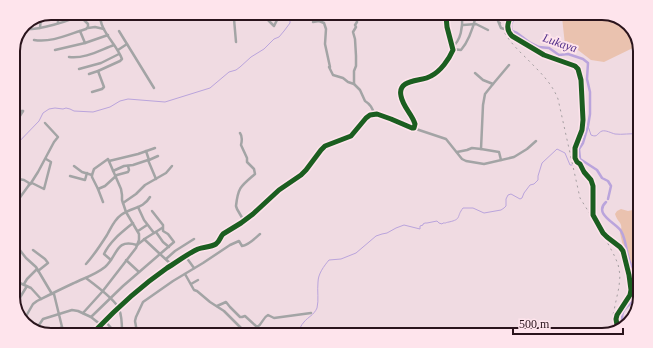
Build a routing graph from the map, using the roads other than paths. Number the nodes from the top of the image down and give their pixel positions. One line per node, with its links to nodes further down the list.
1 (68, 20): 14 (street)
2 (84, 20): 18 (street)
3 (100, 20): 19 (street)
4 (234, 20): 27 (street)
5 (268, 20): 6 (street)
6 (277, 20)
7 (357, 20): 40 (street)
8 (462, 20): 16 (street)
9 (475, 20): 15 (street)
10 (497, 20): 23 (street)
11 (509, 20): 23 (street)
12 (41, 22): 17 (street)
13 (313, 22): 40 (street)
14 (58, 23): 17 (street)
15 (474, 24): 16 (street); 16 (street); 22 (street)
16 (463, 25)
17 (40, 28): 20 (street)
18 (87, 28): 19 (street); 21 (street)
19 (104, 29): 25 (street)
20 (28, 30)
21 (80, 30): 26 (street); 28 (street)
22 (488, 30)
23 (508, 30): 120 (street)
24 (119, 31): 29 (street)
25 (108, 35): 28 (street); 30 (street)
26 (34, 40)
27 (236, 42)
28 (85, 43): 31 (street)
29 (127, 44): 32 (street); 42 (street)
30 (114, 45): 32 (street); 34 (street)
31 (55, 50)
32 (118, 50): 33 (street)
33 (119, 54): 36 (street); 37 (street)
34 (69, 57)
35 (509, 65): 41 (street)
36 (79, 69)
37 (98, 71): 39 (street); 43 (street)
38 (475, 73): 41 (street)
39 (89, 74)
40 (354, 84): 44 (street)
41 (493, 84): 50 (street)
42 (154, 88)
43 (92, 92)
44 (374, 114)
45 (45, 123): 54 (street)
46 (413, 128): 52 (street)
47 (240, 133): 79 (street)
48 (536, 141): 56 (street)
49 (155, 148): 51 (street)
50 (481, 149): 52 (street); 56 (street)
51 (146, 151): 55 (street); 57 (street)
52 (456, 152): 56 (street)
53 (158, 156): 55 (street)
54 (46, 159): 70 (street); 70 (street)
55 (149, 160): 59 (street); 67 (street)
56 (501, 160)
57 (109, 161): 61 (street); 63 (street)
58 (74, 166): 62 (street)
59 (128, 166): 61 (street); 65 (street)
60 (172, 166): 67 (street)
61 (113, 171): 65 (street)
62 (87, 173): 63 (street); 64 (street)
63 (92, 175): 71 (street)
64 (70, 176)
65 (115, 176): 68 (street); 69 (street)
66 (20, 179): 70 (street)
67 (156, 179): 75 (street)
68 (110, 181): 69 (street); 71 (street)
69 (118, 181): 75 (street)
70 (30, 184): 73 (street)
71 (98, 189): 74 (street)
72 (150, 197): 76 (street)
73 (20, 198)
74 (103, 202)
75 (123, 202): 78 (street)
76 (138, 208): 78 (street); 81 (street)
77 (152, 211): 82 (street)
78 (126, 212): 80 (street); 97 (street)
79 (244, 221)
80 (133, 224): 83 (street); 95 (street)
81 (147, 225): 83 (street); 84 (street)
82 (162, 228): 84 (street); 89 (street)
83 (138, 231): 88 (street)
84 (155, 233): 87 (street); 89 (street)
85 (260, 234): 99 (street)
86 (194, 239): 94 (street)
87 (144, 240): 88 (street); 92 (street)
88 (137, 245): 95 (street); 96 (street)
89 (169, 247): 92 (street)
90 (20, 250): 100 (street)
91 (33, 250): 100 (street)
92 (160, 254): 94 (street); 101 (street)
93 (186, 256): 99 (street)
94 (166, 259): 98 (street)
95 (111, 260): 103 (street)
96 (126, 260): 101 (street); 108 (street)
97 (86, 264)
98 (172, 265)
99 (194, 268): 102 (street)
100 (38, 270): 107 (street); 109 (street)
101 (139, 272): 111 (street)
102 (185, 274): 106 (street); 126 (street)
103 (86, 278): 108 (street); 109 (street)
104 (198, 280): 106 (street)
105 (20, 283): 107 (street)
106 (191, 284): 113 (street)
107 (25, 285): 110 (street); 112 (street)
108 (102, 292): 111 (street); 115 (street)
109 (53, 294): 112 (street); 114 (street)
110 (20, 296)
111 (110, 298): 118 (street); 125 (street)
112 (41, 299): 117 (street)
113 (217, 306): 116 (street); 127 (street)
114 (59, 313): 115 (street); 122 (street); 123 (street)
115 (83, 313): 118 (street)
116 (312, 313)
117 (26, 316)
118 (91, 317): 121 (street)
119 (105, 321): 124 (street)
120 (617, 324)
121 (101, 325)
122 (39, 326)
123 (62, 327)
124 (111, 328)
125 (122, 328)
126 (136, 328)
127 (241, 328)

